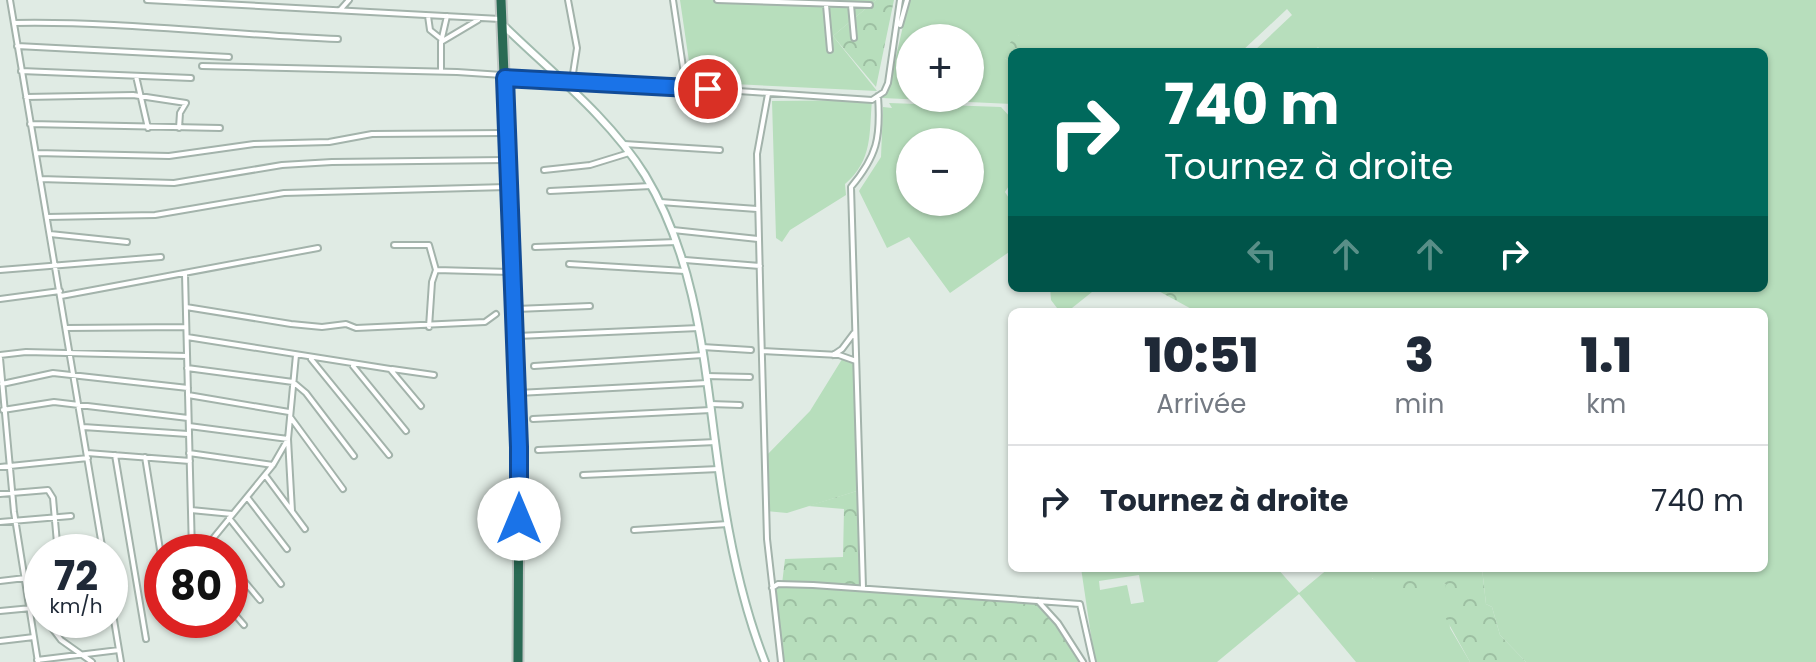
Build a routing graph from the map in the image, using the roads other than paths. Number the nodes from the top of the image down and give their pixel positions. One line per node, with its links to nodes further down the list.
1 (10, 0): 21 (street)
2 (147, 0): 10 (street)
3 (349, 0): 16 (street)
4 (501, 0): 20 (highway)
5 (568, 0): 38 (street)
6 (673, 0): 39 (street)
7 (717, 0): 11 (street)
8 (900, 0): 22 (street)
9 (907, 0): 23 (street)
10 (167, 1): 16 (street)
11 (781, 1): 13 (street)
12 (838, 2): 13 (street); 14 (street)
13 (826, 5): 29 (street)
14 (851, 5): 15 (street); 24 (street)
15 (870, 5)
16 (340, 10): 17 (street)
17 (428, 16): 18 (street); 26 (street)
18 (447, 16): 19 (street); 26 (street)
19 (481, 18): 20 (street); 26 (street)
20 (502, 22): 36 (highway); 37 (street)
21 (14, 23): 25 (street); 28 (street)
22 (899, 24)
23 (900, 24)
24 (854, 38)
25 (338, 39)
26 (440, 40): 33 (street)
27 (896, 42): 42 (street)
28 (17, 46): 30 (street); 32 (street)
29 (830, 50)
30 (229, 57)
31 (202, 66): 33 (street)
32 (21, 71): 34 (street); 43 (street)
33 (441, 71): 36 (street)
34 (135, 76): 35 (street); 41 (street)
35 (191, 78)
36 (505, 78): 37 (street); 48 (highway)
37 (559, 80): 38 (street); 49 (street)
38 (572, 80): 39 (street)
39 (686, 87): 40 (street)
40 (768, 94): 42 (street); 60 (street)
41 (141, 95): 43 (street); 45 (street); 46 (street)
42 (878, 96): 90 (street)
43 (26, 97): 44 (street)
44 (30, 124): 45 (street); 51 (street)
45 (148, 128): 46 (street)
46 (179, 128): 47 (street)
47 (220, 128)
48 (507, 133): 51 (street); 53 (highway)
49 (622, 144): 50 (street); 52 (street)
50 (720, 150)
51 (35, 153): 55 (street)
52 (629, 153): 54 (street); 56 (street)
53 (508, 160): 55 (street); 57 (highway)
54 (544, 170)
55 (40, 179): 61 (street)
56 (651, 186): 58 (street); 59 (street)
57 (509, 187): 61 (street); 78 (highway)
58 (550, 191)
59 (660, 202): 60 (street); 62 (street)
60 (758, 209): 64 (street)
61 (47, 217): 63 (street)
62 (673, 230): 64 (street); 66 (street)
63 (50, 234): 65 (street); 73 (street)
64 (759, 239): 74 (street)
65 (127, 242)
66 (679, 242): 68 (street); 71 (street)
67 (394, 245): 76 (street)
68 (535, 247)
69 (318, 248): 79 (street)
70 (161, 257): 73 (street)
71 (685, 260): 74 (street); 77 (street)
72 (569, 264): 77 (street)
73 (56, 266): 75 (street); 80 (street)
74 (760, 266): 95 (street)
75 (0, 270)
76 (436, 270): 78 (street); 87 (street)
77 (687, 271): 89 (street)
78 (512, 272): 84 (highway)
79 (185, 274): 80 (street); 83 (street)
80 (60, 294): 81 (street); 88 (street)
81 (0, 299)
82 (590, 306): 84 (street)
83 (186, 307): 86 (street); 87 (street)
84 (514, 310): 92 (highway)
85 (496, 314): 87 (street)
86 (186, 327): 88 (street); 91 (street)
87 (429, 327)
88 (66, 328): 96 (street)
89 (699, 328): 92 (street); 94 (street)
90 (856, 331): 98 (street); 102 (street)
91 (187, 337): 97 (street); 99 (street)
92 (515, 337): 114 (highway)
93 (751, 350): 94 (street)
94 (702, 351): 104 (street); 110 (street)
95 (762, 351): 98 (street); 170 (street)
96 (70, 352): 99 (street); 100 (street); 109 (street)
97 (296, 355): 101 (street); 112 (street)
98 (831, 355): 102 (street)
99 (187, 356): 105 (street)
100 (0, 357): 111 (street)
101 (310, 357): 103 (street); 135 (street)
102 (856, 361): 171 (street)
103 (352, 364): 106 (street); 126 (street)
104 (534, 366)
105 (187, 368): 112 (street); 113 (street)
106 (390, 369): 107 (street); 117 (street)
107 (434, 375)
108 (750, 377): 110 (street)
109 (74, 378): 111 (street); 113 (street); 119 (street)
110 (706, 380): 114 (street); 118 (street)
111 (1, 382): 120 (street)
112 (293, 382): 121 (street); 136 (street)
113 (188, 388): 115 (street)
114 (518, 393): 187 (highway)
115 (188, 395): 121 (street); 122 (street)
116 (740, 405): 118 (street)
117 (421, 406)
118 (711, 407): 123 (street); 130 (street)
119 (79, 408): 120 (street); 122 (street); 125 (street)
120 (3, 410): 128 (street)
121 (289, 414): 129 (street); 145 (street)
122 (188, 418): 124 (street)
123 (533, 419)
124 (189, 426): 127 (street); 129 (street)
125 (83, 427): 127 (street); 133 (street)
126 (406, 431)
127 (189, 434): 132 (street)
128 (3, 437): 140 (street)
129 (288, 439): 139 (street); 150 (street)
130 (716, 442): 131 (street); 142 (street)
131 (538, 450)
132 (189, 453): 138 (street); 139 (street)
133 (87, 455): 134 (street); 140 (street); 160 (street)
134 (115, 455): 137 (street); 180 (street)
135 (389, 455)
136 (354, 456)
137 (145, 457): 138 (street); 161 (street)
138 (190, 461): 149 (street)
139 (273, 465): 143 (street)
140 (9, 466): 141 (street); 146 (street)
141 (0, 467)
142 (719, 469): 144 (street); 156 (street)
143 (265, 475): 148 (street); 150 (street)
144 (583, 475)
145 (343, 489)
146 (12, 492): 147 (street); 153 (street); 154 (street)
147 (0, 494)
148 (247, 497): 152 (street); 164 (street)
149 (191, 510): 152 (street); 162 (street)
150 (292, 511): 157 (street)
151 (71, 516): 153 (street)
152 (231, 516): 163 (street); 168 (street)
153 (55, 517): 154 (street); 159 (street)
154 (15, 520): 155 (street); 165 (street)
155 (0, 522)
156 (728, 524): 158 (street); 188 (street)
157 (305, 529)
158 (634, 530)
159 (56, 534)
160 (100, 534)
161 (157, 534)
162 (192, 534)
163 (217, 534)
164 (287, 549)
165 (24, 567)
166 (24, 578): 167 (street)
167 (0, 581)
168 (281, 584)
169 (248, 586): 172 (street)
170 (772, 588): 171 (street); 189 (street)
171 (863, 588): 173 (street)
172 (260, 600)
173 (1036, 600): 190 (street); 191 (street)
174 (24, 608): 175 (street)
175 (0, 611)
176 (26, 638): 181 (street)
177 (34, 638): 184 (street)
178 (60, 638): 183 (street)
179 (117, 638): 182 (street)
180 (146, 639)
181 (0, 641)
182 (119, 650): 183 (street); 186 (street)
183 (85, 654): 184 (street); 185 (street)
184 (38, 661)
185 (92, 662)
186 (121, 662)
187 (518, 662)
188 (765, 662)
189 (781, 662)
190 (1083, 662)
191 (1093, 662)

